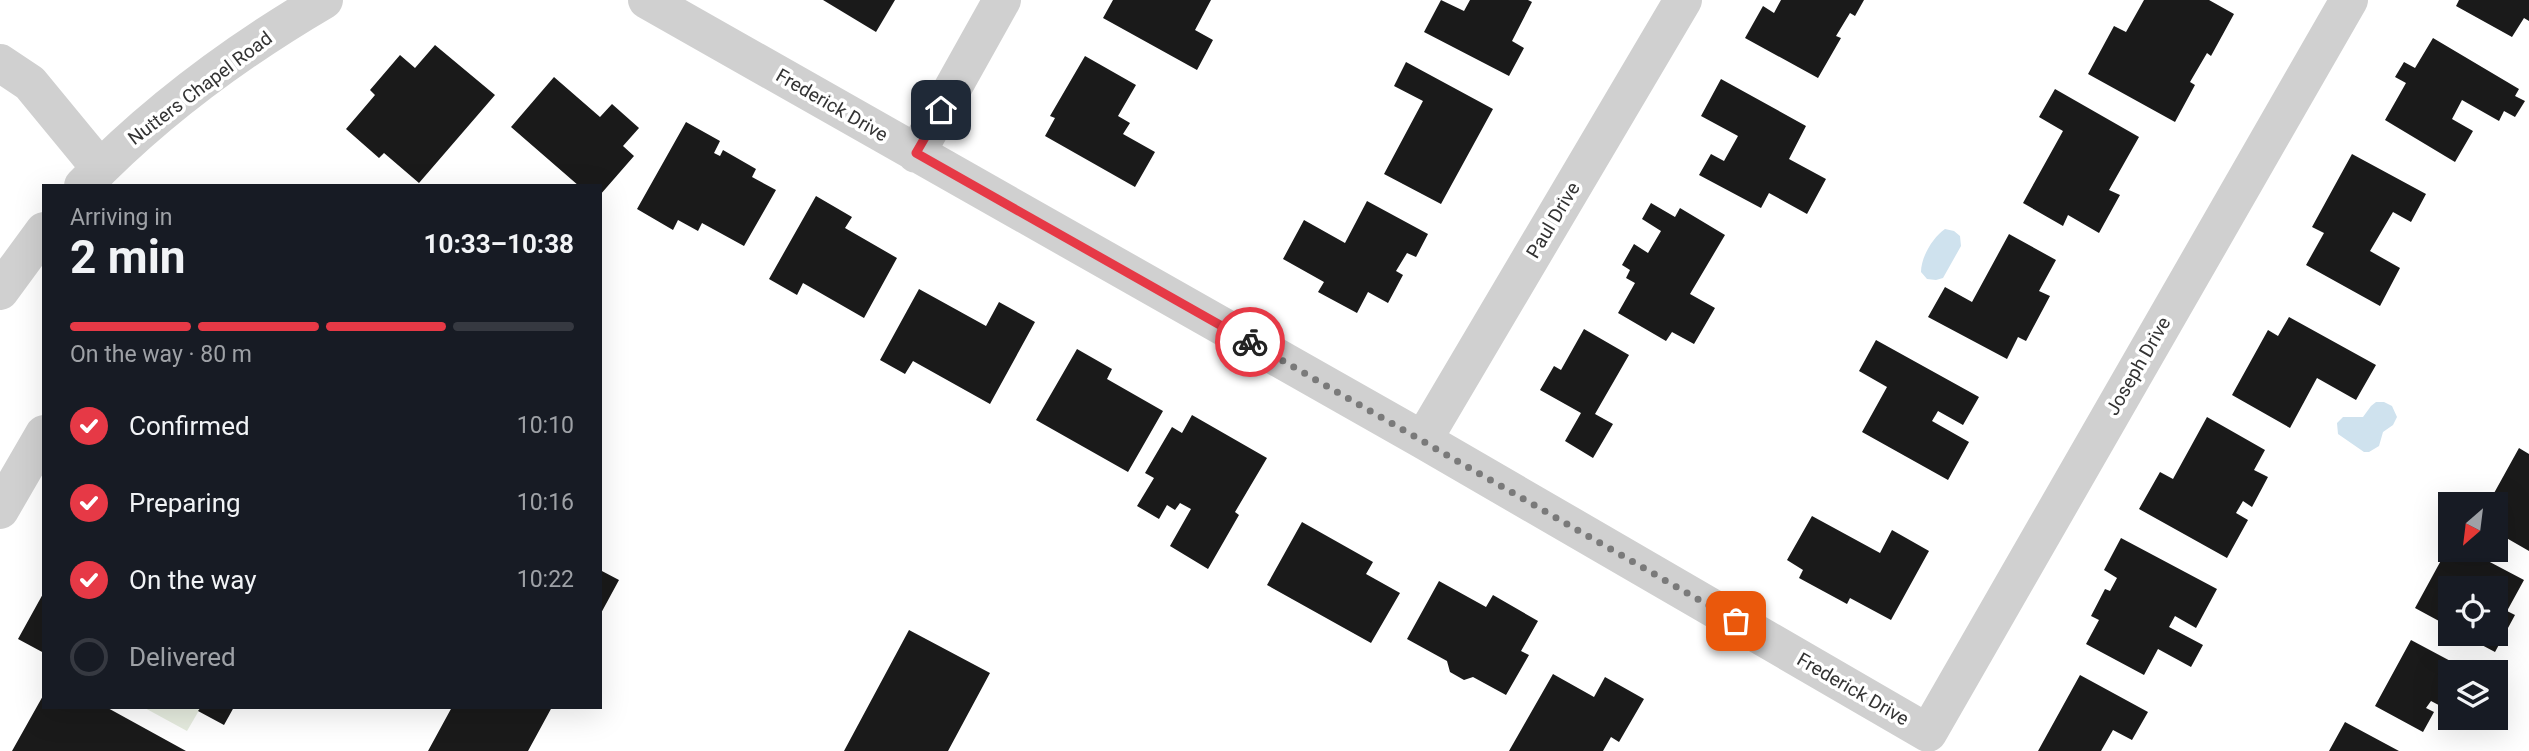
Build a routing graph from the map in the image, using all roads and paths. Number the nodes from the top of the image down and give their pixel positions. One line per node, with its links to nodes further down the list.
1 (324, 0): 8 (street, Nutters Chapel Road)
2 (648, 0): 7 (street, Frederick Drive)
3 (1002, 0): 7 (street)
4 (1683, 0): 12 (street, Paul Drive)
5 (2349, 0): 14 (street, Joseph Drive)
6 (0, 63): 8 (street)
7 (916, 153): 12 (street, Frederick Drive)
8 (92, 177)
9 (42, 234): 10 (street)
10 (0, 291)
11 (42, 437): 13 (street)
12 (1423, 440): 14 (street, Frederick Drive)
13 (0, 510)
14 (1928, 733)

